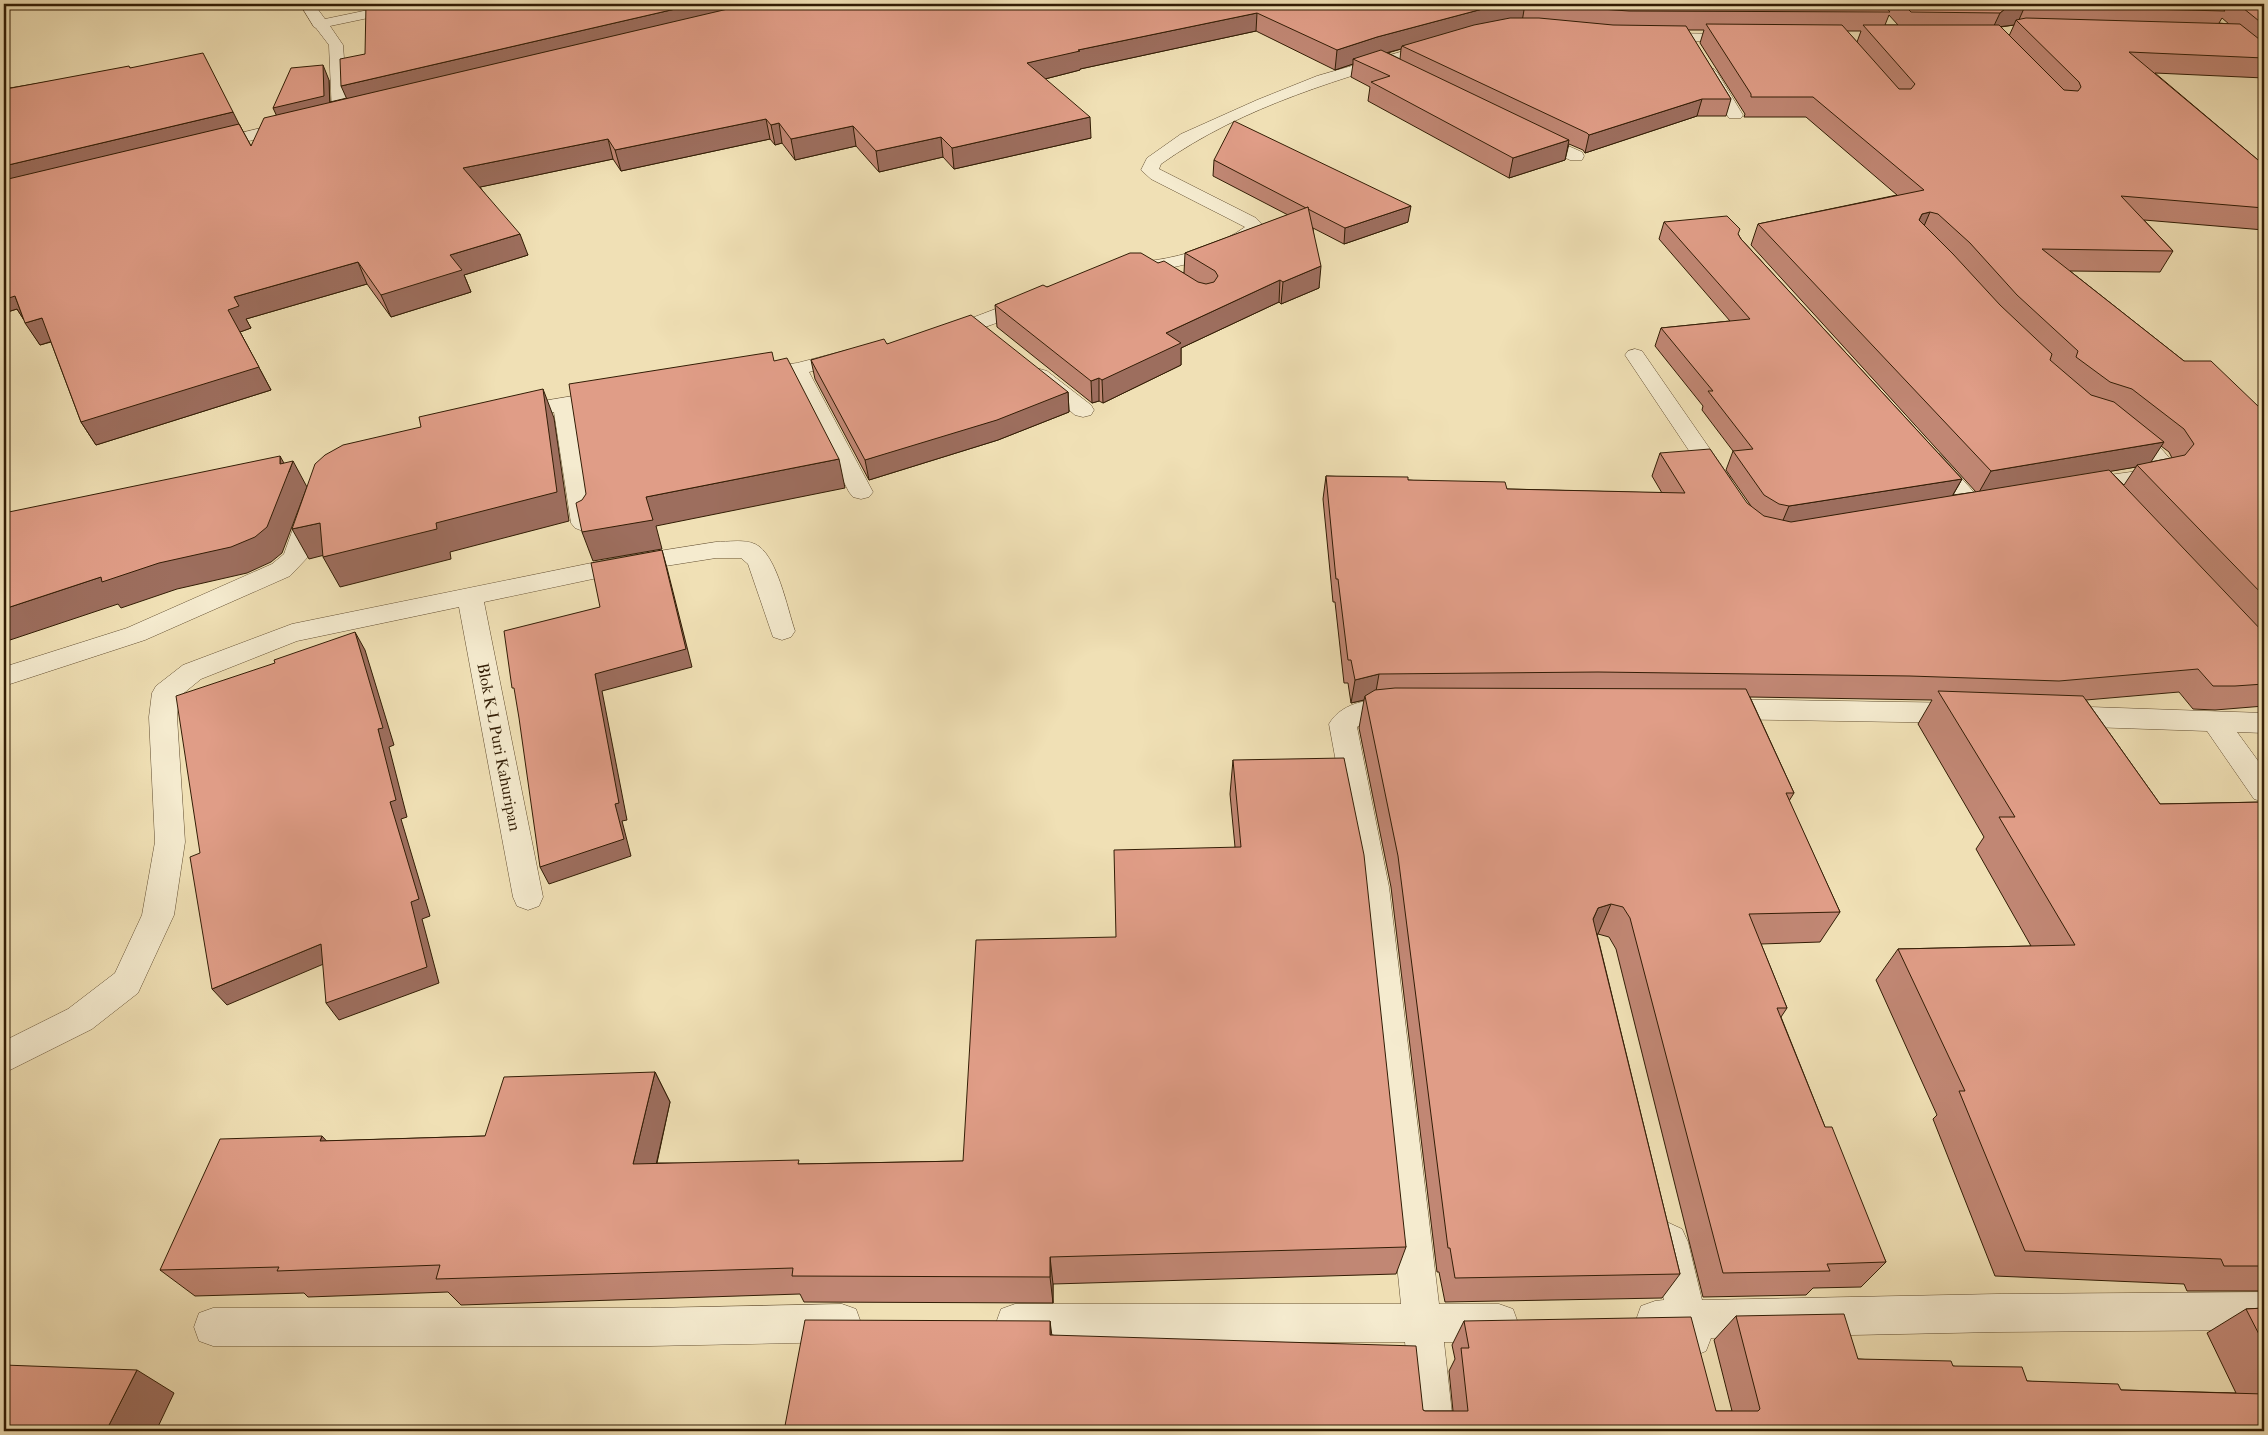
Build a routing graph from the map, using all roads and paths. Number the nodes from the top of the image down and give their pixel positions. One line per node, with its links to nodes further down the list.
1 (307, 4): 3 (street)
2 (416, 4): 3 (street)
3 (319, 24): 11 (street)
4 (1638, 37): 5 (street)
5 (1687, 37): 6 (street); 12 (street)
6 (1754, 38)
7 (1452, 41): 8 (street)
8 (1380, 61): 9 (street); 18 (street)
9 (1407, 74)
10 (359, 109): 11 (street)
11 (340, 114): 13 (street)
12 (1735, 115)
13 (321, 119)
14 (302, 123): 16 (street)
15 (1514, 126): 17 (street)
16 (196, 149)
17 (1576, 156)
18 (1155, 266): 19 (street); 20 (street)
19 (1112, 270)
20 (1180, 282)
21 (1048, 295): 22 (street)
22 (920, 338)
23 (872, 350): 26 (street)
24 (1635, 354): 38 (street)
25 (1022, 360): 30 (street)
26 (797, 369): 27 (street); 37 (street)
27 (733, 378)
28 (627, 394): 29 (street)
29 (564, 404): 31 (street); 41 (street)
30 (1083, 410)
31 (495, 416)
32 (2109, 418): 34 (street)
33 (1918, 444): 40 (street)
34 (2100, 482): 35 (street); 39 (street)
35 (2063, 488)
36 (318, 490): 44 (street)
37 (861, 492)
38 (1730, 495)
39 (2120, 503)
40 (1943, 508)
41 (583, 523)
42 (470, 597): 43 (street); 52 (street, Blok K-L Puri Kahuripan); 53 (street)
43 (782, 631)
44 (4, 677)
45 (1426, 708): 61 (street)
46 (1698, 709): 47 (street)
47 (1986, 714)
48 (2036, 715): 49 (street)
49 (2215, 722): 50 (street); 51 (street)
50 (2264, 723)
51 (2264, 791)
52 (528, 897)
53 (4, 1058)
54 (1662, 1215): 56 (street)
55 (2264, 1311): 56 (street)
56 (1688, 1320): 57 (street); 63 (street)
57 (1618, 1321)
58 (1530, 1322): 61 (street)
59 (873, 1323): 62 (street)
60 (983, 1324): 61 (street)
61 (1421, 1324): 64 (street)
62 (213, 1327)
63 (1699, 1366)
64 (1434, 1431)

